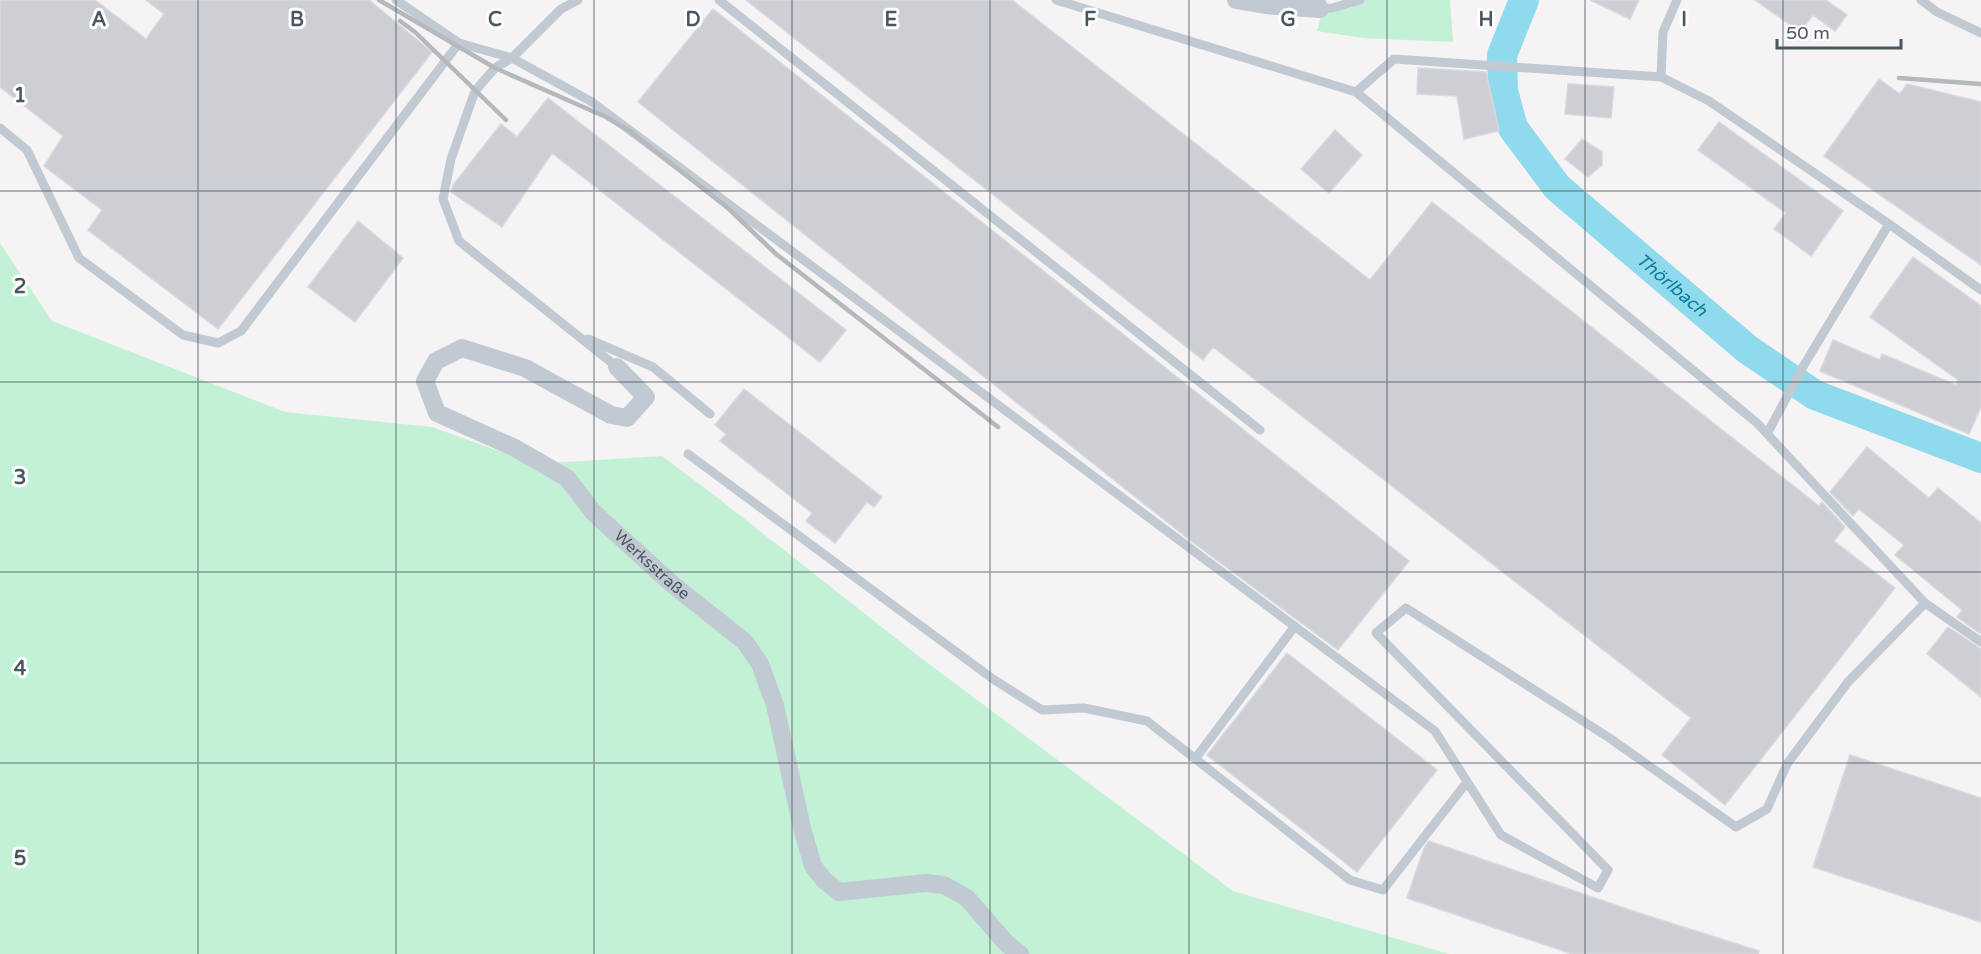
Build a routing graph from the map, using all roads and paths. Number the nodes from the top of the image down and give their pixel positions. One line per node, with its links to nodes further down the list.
1 (396, 0): 11 (lane)
2 (578, 0): 12 (lane)
3 (719, 0): 21 (lane)
4 (1056, 0): 14 (lane)
5 (1236, 0): 9 (street)
6 (1360, 0): 9 (lane)
7 (1677, 0): 13 (lane)
8 (1921, 0): 10 (lane)
9 (1318, 5)
10 (1981, 33)
11 (459, 43): 12 (lane); 15 (lane)
12 (512, 58): 18 (lane); 25 (lane)
13 (1661, 77): 14 (lane); 16 (lane)
14 (1356, 92): 22 (lane)
15 (0, 128)
16 (1889, 224): 17 (lane); 22 (lane)
17 (1981, 290)
18 (577, 335): 19 (lane); 20 (lane)
19 (617, 366): 29 (street, Werksstraße)
20 (711, 414)
21 (1260, 430)
22 (1767, 434): 24 (lane)
23 (688, 454): 27 (lane)
24 (1925, 603): 26 (lane); 28 (lane)
25 (1294, 626): 27 (lane); 28 (lane)
26 (1981, 642)
27 (1195, 759): 28 (lane)
28 (1467, 782)
29 (1020, 954)

